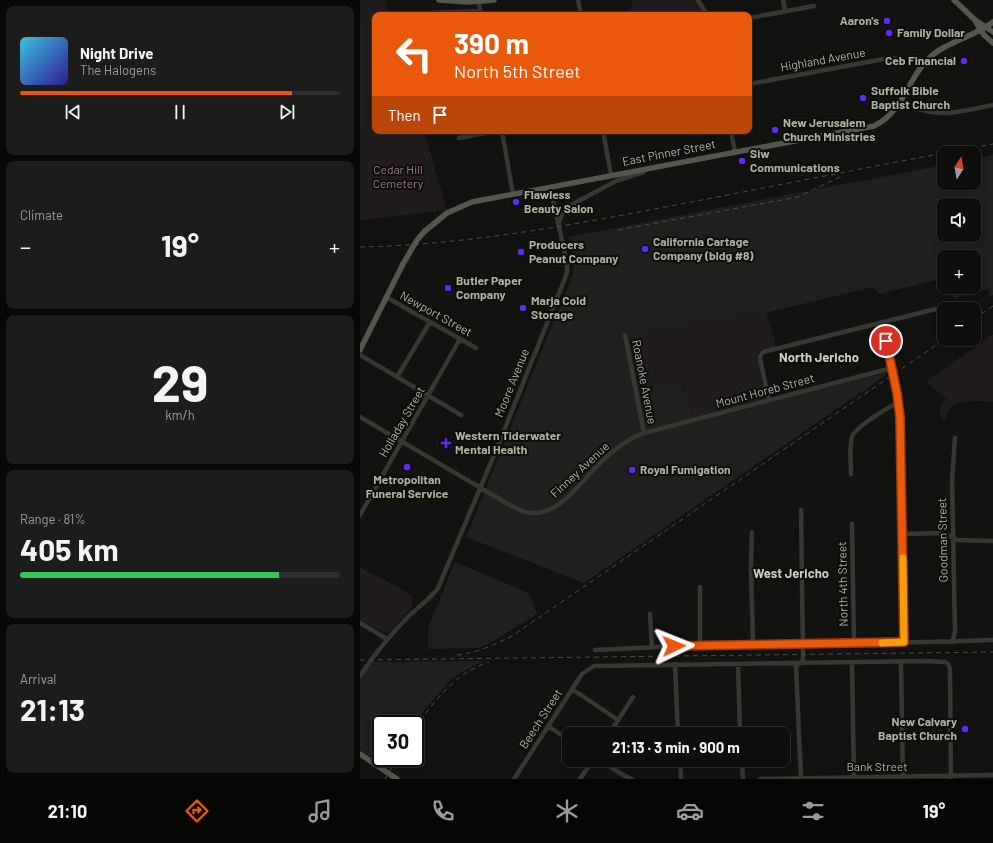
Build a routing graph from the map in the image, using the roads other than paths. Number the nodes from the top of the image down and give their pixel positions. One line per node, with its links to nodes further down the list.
1 (439, 0): 7 (main road)
2 (494, 0): 7 (main road)
3 (578, 0): 11 (street)
4 (698, 0): 12 (street)
5 (783, 0): 9 (street)
6 (954, 0): 14 (main road)
7 (478, 1): 10 (street)
8 (814, 6): 9 (street)
9 (785, 11): 13 (street)
10 (480, 12)
11 (580, 12)
12 (705, 12)
13 (752, 17)
14 (974, 19): 16 (main road); 17 (main road)
15 (993, 22): 16 (main road, East Pinner Street)
16 (986, 27): 17 (main road, East Pinner Street); 18 (main road)
17 (980, 30): 19 (main road); 22 (main road, East Pinner Street)
18 (993, 32)
19 (993, 43)
20 (900, 60): 21 (street, Highland Avenue)
21 (752, 83)
22 (901, 100): 23 (street); 29 (main road, East Pinner Street)
23 (993, 105)
24 (481, 134): 28 (street)
25 (503, 134): 33 (street)
26 (604, 134): 31 (street)
27 (732, 134): 29 (street)
28 (459, 138)
29 (735, 152): 30 (main road, East Pinner Street)
30 (677, 163): 31 (main road, East Pinner Street); 34 (street)
31 (611, 175): 32 (main road, East Pinner Street)
32 (550, 187): 33 (main road, East Pinner Street); 34 (street, Moore Avenue)
33 (513, 194): 35 (main road, East Pinner Street, bridge)
34 (558, 226): 55 (street, Moore Avenue)
35 (386, 297): 37 (street, Newport Street); 42 (main road, East Pinner Street)
36 (937, 309): 38 (street)
37 (430, 322): 40 (street, Newport Street); 45 (street)
38 (882, 322): 44 (street); 47 (street)
39 (625, 335): 51 (street, Roanoke Avenue)
40 (460, 339): 41 (street, Newport Street); 46 (street, Holladay Street)
41 (476, 348)
42 (360, 350)
43 (360, 355): 45 (street)
44 (892, 368): 47 (street, Mount Horeb Street); 48 (street)
45 (397, 377): 46 (street)
46 (429, 395): 49 (street); 53 (street, Holladay Street)
47 (769, 400): 51 (street, Mount Horeb Street)
48 (899, 402): 54 (street); 60 (street)
49 (461, 415)
50 (360, 417): 53 (street, Finney Avenue)
51 (644, 432): 55 (street, Finney Avenue)
52 (954, 438): 61 (street, Goodman Street)
53 (402, 442): 55 (street, Finney Avenue); 57 (street, Holladay Street)
54 (852, 474)
55 (480, 488): 66 (street, Moore Avenue)
56 (801, 510): 70 (street)
57 (360, 515)
58 (852, 524): 71 (street, North 4th Street)
59 (752, 532): 72 (street)
60 (903, 534): 61 (street); 68 (street)
61 (953, 539): 62 (street); 69 (street, Goodman Street)
62 (993, 541)
63 (700, 588): 73 (street)
64 (650, 614): 74 (street)
65 (360, 623): 66 (street)
66 (387, 639): 81 (street, Moore Avenue)
67 (993, 640): 69 (street)
68 (904, 642): 69 (street); 71 (street)
69 (952, 642)
70 (802, 643): 71 (street); 72 (street); 78 (street)
71 (854, 643)
72 (753, 644): 73 (street)
73 (700, 645): 74 (street)
74 (652, 647): 75 (street)
75 (595, 650)
76 (852, 662): 77 (street); 78 (street); 98 (street)
77 (901, 662): 99 (street); 100 (street)
78 (801, 663): 80 (street); 97 (street)
79 (675, 664): 80 (street); 82 (street, Beech Street); 87 (street)
80 (738, 664): 88 (street)
81 (360, 676)
82 (572, 689): 84 (street); 85 (street, Beech Street)
83 (634, 697): 84 (street)
84 (618, 720): 86 (street)
85 (548, 726): 89 (street); 102 (street, Beech Street)
86 (614, 727)
87 (678, 727)
88 (740, 727)
89 (562, 735)
90 (360, 754): 101 (main road)
91 (588, 767): 103 (street)
92 (610, 767): 96 (street)
93 (680, 767): 105 (street)
94 (742, 767): 106 (street)
95 (993, 775): 100 (street, Bank Street)
96 (626, 778): 104 (street)
97 (801, 778): 98 (street, Bank Street); 107 (street, Bank Street)
98 (854, 778): 99 (street, Bank Street)
99 (902, 778): 100 (street, Bank Street)
100 (951, 778)
101 (397, 779)
102 (514, 779)
103 (580, 779)
104 (632, 779)
105 (681, 779)
106 (742, 779)
107 (760, 779)

